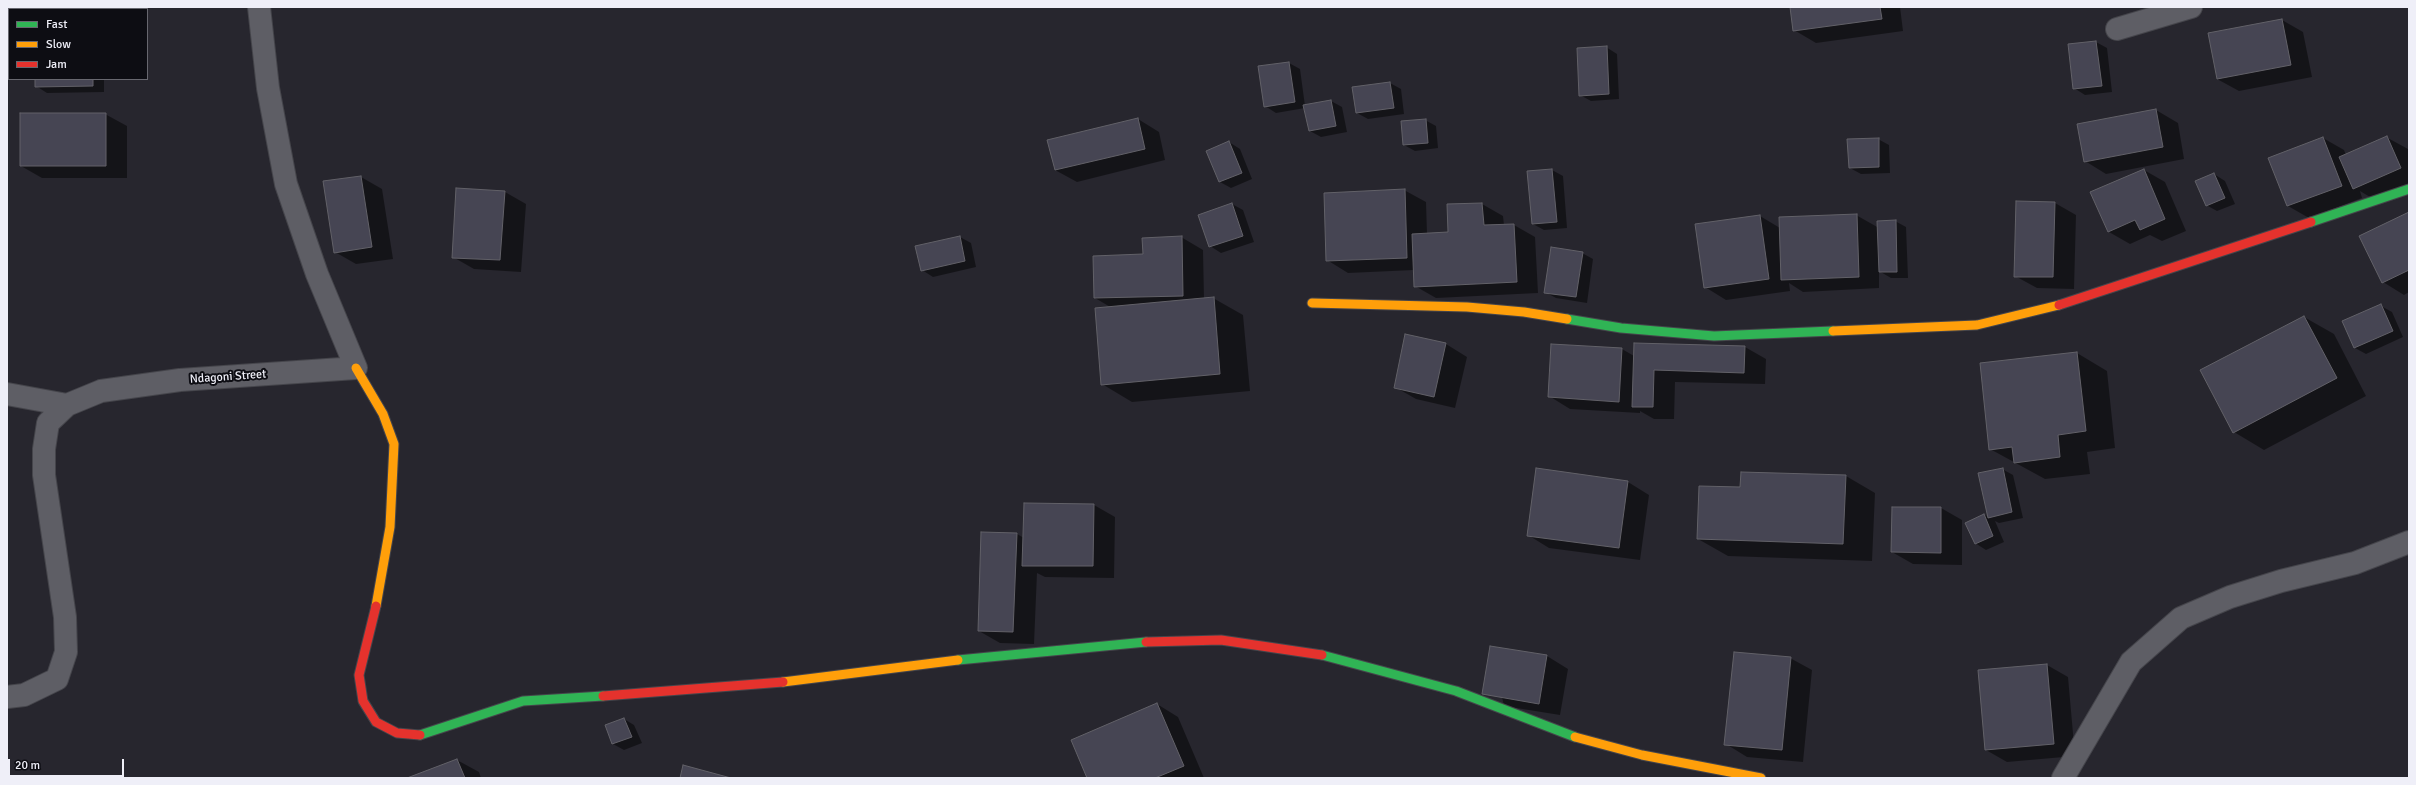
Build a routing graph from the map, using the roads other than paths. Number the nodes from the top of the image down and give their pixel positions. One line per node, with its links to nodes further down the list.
1 (259, 7): 6 (street)
2 (2191, 7): 3 (street)
3 (2117, 29)
4 (2409, 188): 5 (street)
5 (1312, 303)
6 (356, 368): 8 (street, Ndagoni Street); 11 (street)
7 (7, 394): 8 (street)
8 (67, 405): 10 (street, Ndagoni Street)
9 (2409, 542): 12 (street)
10 (7, 697)
11 (1761, 778)
12 (2063, 778)

